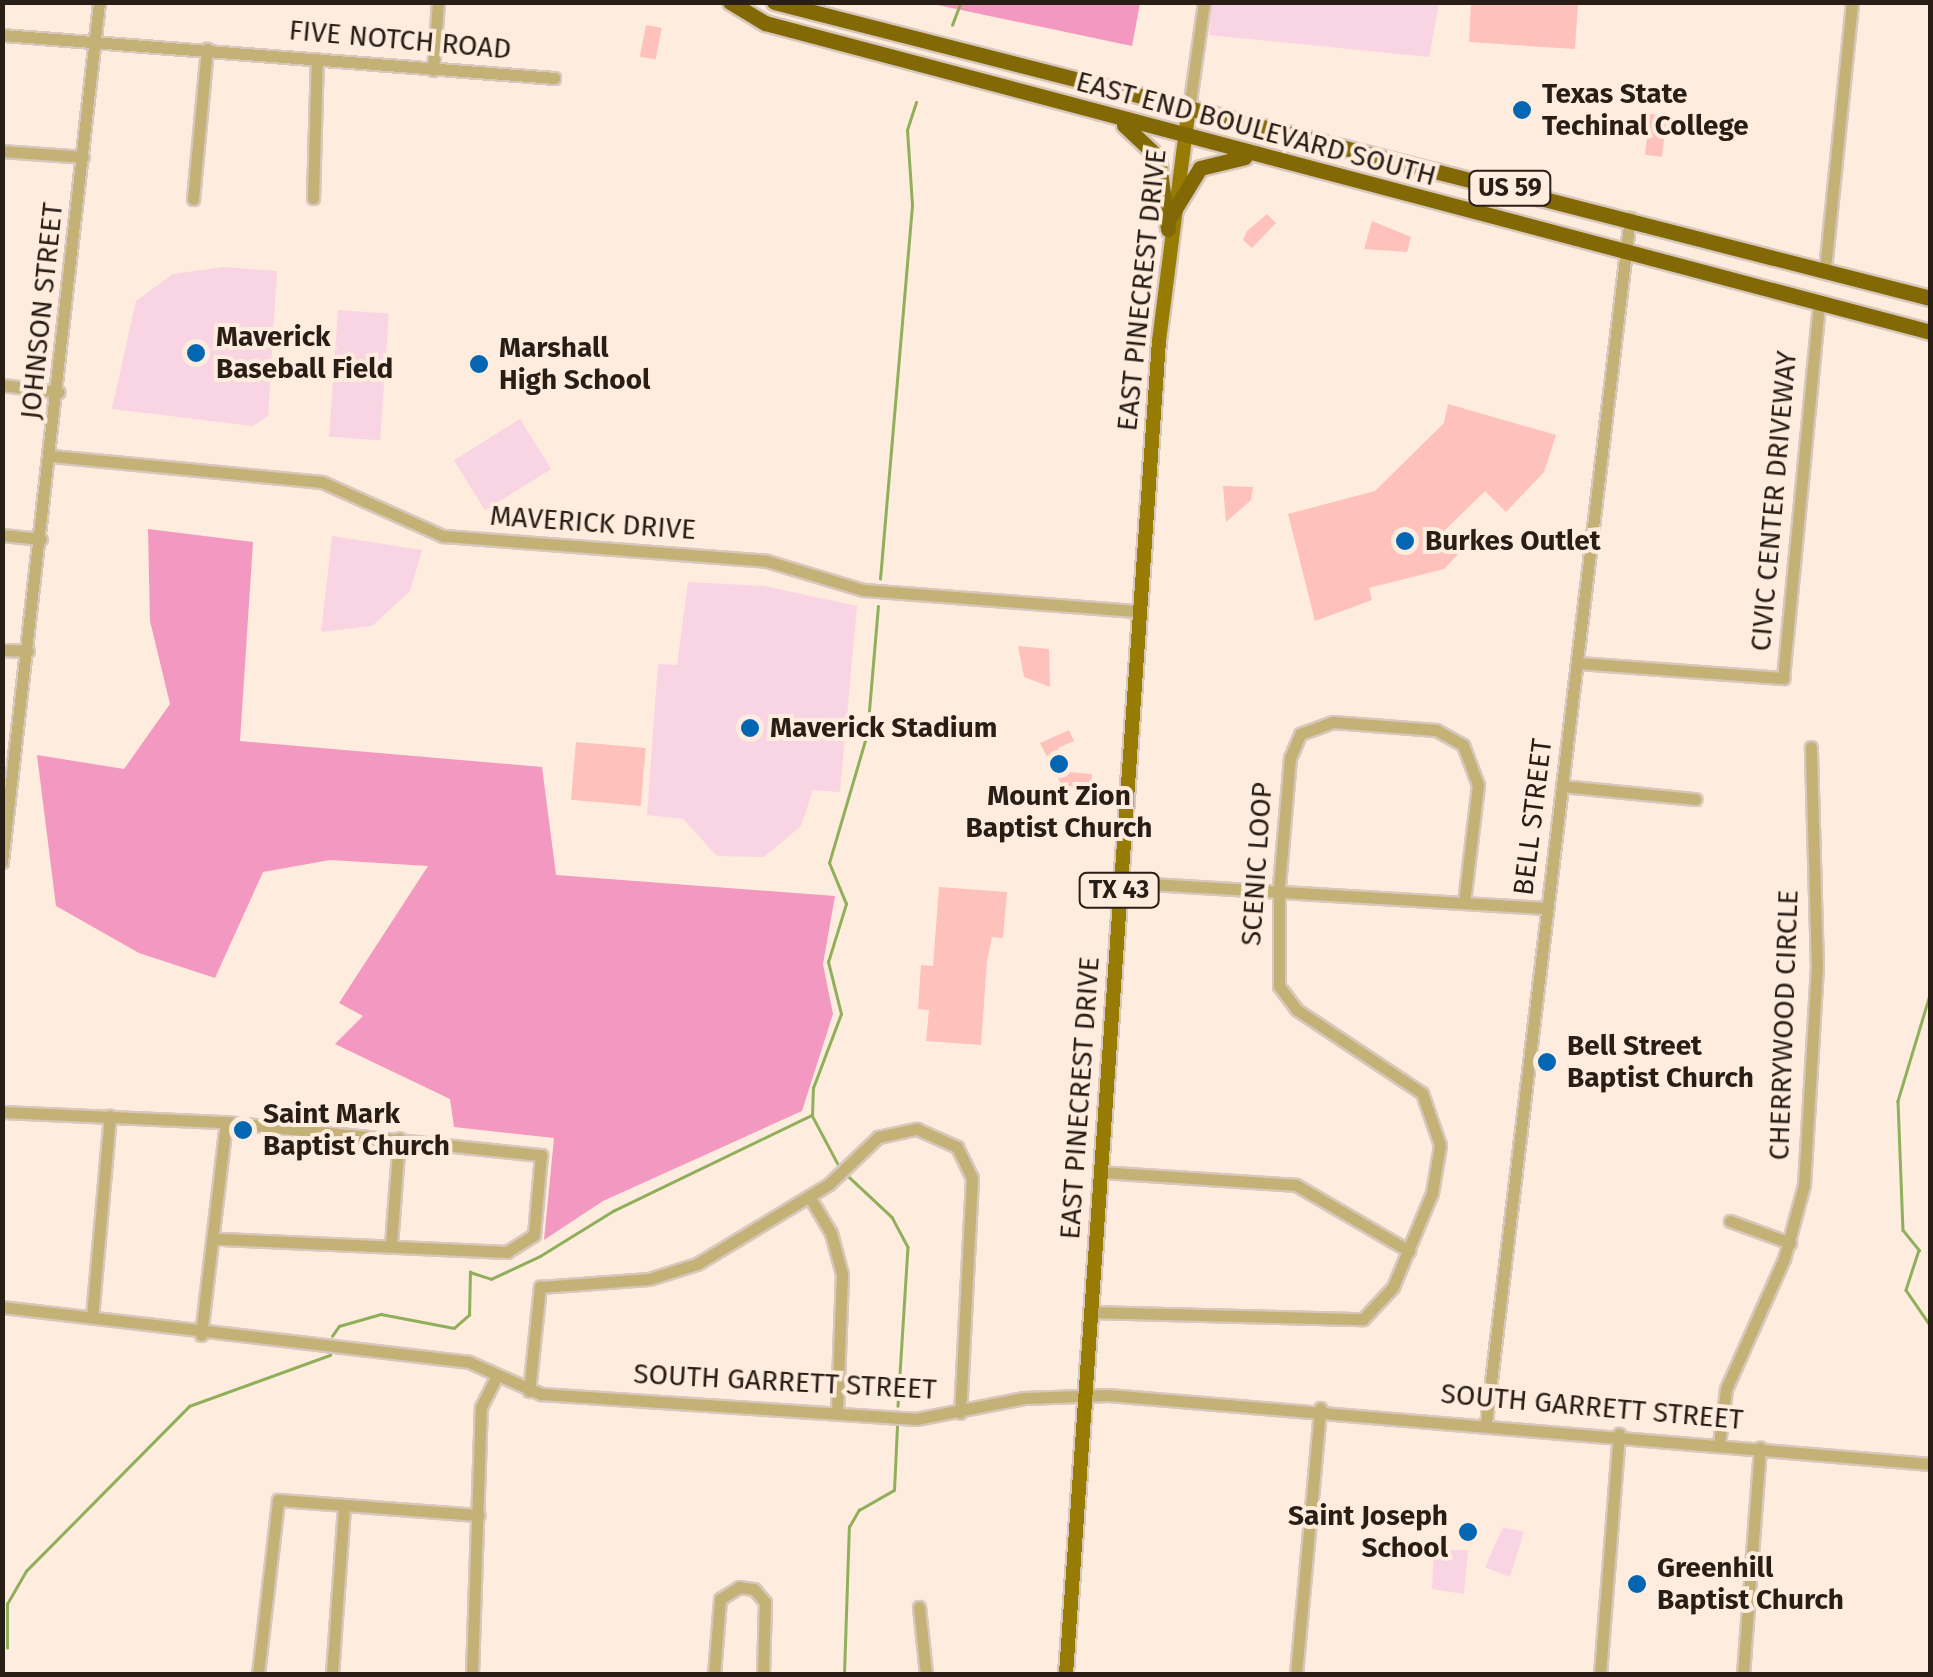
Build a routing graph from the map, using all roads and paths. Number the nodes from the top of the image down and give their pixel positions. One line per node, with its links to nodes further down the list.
1 (100, 2): 9 (street, JOHNSON STREET)
2 (438, 2): 12 (street)
3 (730, 2): 7 (highway, EAST END BOULEVARD SOUTH / US 59)
4 (774, 2): 14 (highway, EAST END BOULEVARD SOUTH / US 59)
5 (1204, 2): 14 (street)
6 (1852, 2): 25 (street)
7 (757, 5): 15 (highway, EAST END BOULEVARD SOUTH / US 59)
8 (2, 35): 9 (street, FIVE NOTCH ROAD)
9 (95, 41): 10 (street, FIVE NOTCH ROAD); 18 (street, JOHNSON STREET)
10 (207, 49): 11 (street, FIVE NOTCH ROAD); 21 (street)
11 (317, 59): 12 (street, FIVE NOTCH ROAD); 20 (street)
12 (433, 70): 13 (street, FIVE NOTCH ROAD)
13 (554, 78)
14 (1190, 108): 16 (main road, EAST PINECREST DRIVE / TX 43); 22 (highway, EAST END BOULEVARD SOUTH / US 59)
15 (1098, 113): 16 (highway, EAST END BOULEVARD SOUTH / US 59); 23 (highway)
16 (1183, 134): 19 (highway, EAST END BOULEVARD SOUTH / US 59); 23 (main road, EAST PINECREST DRIVE / TX 43)
17 (2, 152): 18 (street)
18 (83, 157): 30 (street, JOHNSON STREET)
19 (1269, 159): 23 (highway); 24 (highway, EAST END BOULEVARD SOUTH / US 59)
20 (312, 198)
21 (192, 199)
22 (1630, 218): 24 (street, BELL STREET); 25 (highway, EAST END BOULEVARD SOUTH / US 59)
23 (1169, 223): 34 (main road, EAST PINECREST DRIVE / TX 43)
24 (1626, 253): 27 (highway, EAST END BOULEVARD SOUTH / US 59); 37 (street, BELL STREET)
25 (1824, 270): 26 (highway, EAST END BOULEVARD SOUTH / US 59)
26 (1930, 298)
27 (1818, 302): 28 (highway, EAST END BOULEVARD SOUTH / US 59); 37 (street, CIVIC CENTER DRIVEWAY)
28 (1930, 332)
29 (2, 385): 30 (street)
30 (59, 392): 31 (street, JOHNSON STREET)
31 (52, 456): 33 (street, JOHNSON STREET); 34 (street, MAVERICK DRIVE)
32 (2, 535): 33 (street)
33 (42, 539): 36 (street, JOHNSON STREET)
34 (1140, 611): 42 (main road, EAST PINECREST DRIVE / TX 43)
35 (2, 650): 36 (street)
36 (28, 651): 41 (street, JOHNSON STREET)
37 (1577, 663): 39 (street, BELL STREET)
38 (1811, 747): 54 (street, CHERRYWOOD CIRCLE)
39 (1562, 786): 40 (street); 45 (street, BELL STREET)
40 (1695, 799)
41 (2, 862)
42 (1120, 882): 43 (street); 50 (main road, EAST PINECREST DRIVE / TX 43)
43 (1279, 886): 44 (street); 44 (street, SCENIC LOOP); 56 (street, SCENIC LOOP)
44 (1464, 902): 45 (street)
45 (1546, 908): 67 (street, BELL STREET)
46 (2, 1112): 47 (street)
47 (110, 1116): 48 (street); 59 (street)
48 (226, 1122): 49 (street); 53 (street)
49 (399, 1138): 55 (street); 55 (street)
50 (1100, 1172): 56 (street); 58 (main road, EAST PINECREST DRIVE / TX 43)
51 (809, 1196): 62 (street); 65 (street); 66 (street)
52 (1730, 1221): 54 (street)
53 (216, 1238): 55 (street); 60 (street)
54 (1790, 1243): 69 (street, CHERRYWOOD CIRCLE)
55 (391, 1245)
56 (1410, 1251): 58 (street, SCENIC LOOP)
57 (2, 1307): 59 (street, SOUTH GARRETT STREET)
58 (1090, 1312): 63 (main road, EAST PINECREST DRIVE / TX 43)
59 (92, 1317): 60 (street, SOUTH GARRETT STREET)
60 (200, 1335): 61 (street, SOUTH GARRETT STREET)
61 (497, 1376): 62 (street, SOUTH GARRETT STREET); 73 (street)
62 (529, 1392): 65 (street, SOUTH GARRETT STREET)
63 (1085, 1396): 64 (street, SOUTH GARRETT STREET); 66 (street, SOUTH GARRETT STREET); 81 (main road, EAST PINECREST DRIVE / TX 43)
64 (1320, 1408): 67 (street, SOUTH GARRETT STREET); 82 (street)
65 (837, 1414): 66 (street, SOUTH GARRETT STREET)
66 (960, 1414)
67 (1486, 1422): 68 (street, SOUTH GARRETT STREET)
68 (1619, 1434): 69 (street, SOUTH GARRETT STREET); 83 (street)
69 (1719, 1444): 70 (street, SOUTH GARRETT STREET)
70 (1760, 1448): 71 (street, SOUTH GARRETT STREET); 84 (street)
71 (1930, 1464)
72 (344, 1506): 73 (street); 75 (street); 76 (street)
73 (478, 1515): 77 (street)
74 (918, 1607): 80 (street)
75 (258, 1674)
76 (332, 1674)
77 (472, 1674)
78 (714, 1674): 79 (street)
79 (763, 1674)
80 (926, 1674)
81 (1066, 1674)
82 (1296, 1674)
83 (1600, 1674)
84 (1743, 1674)

